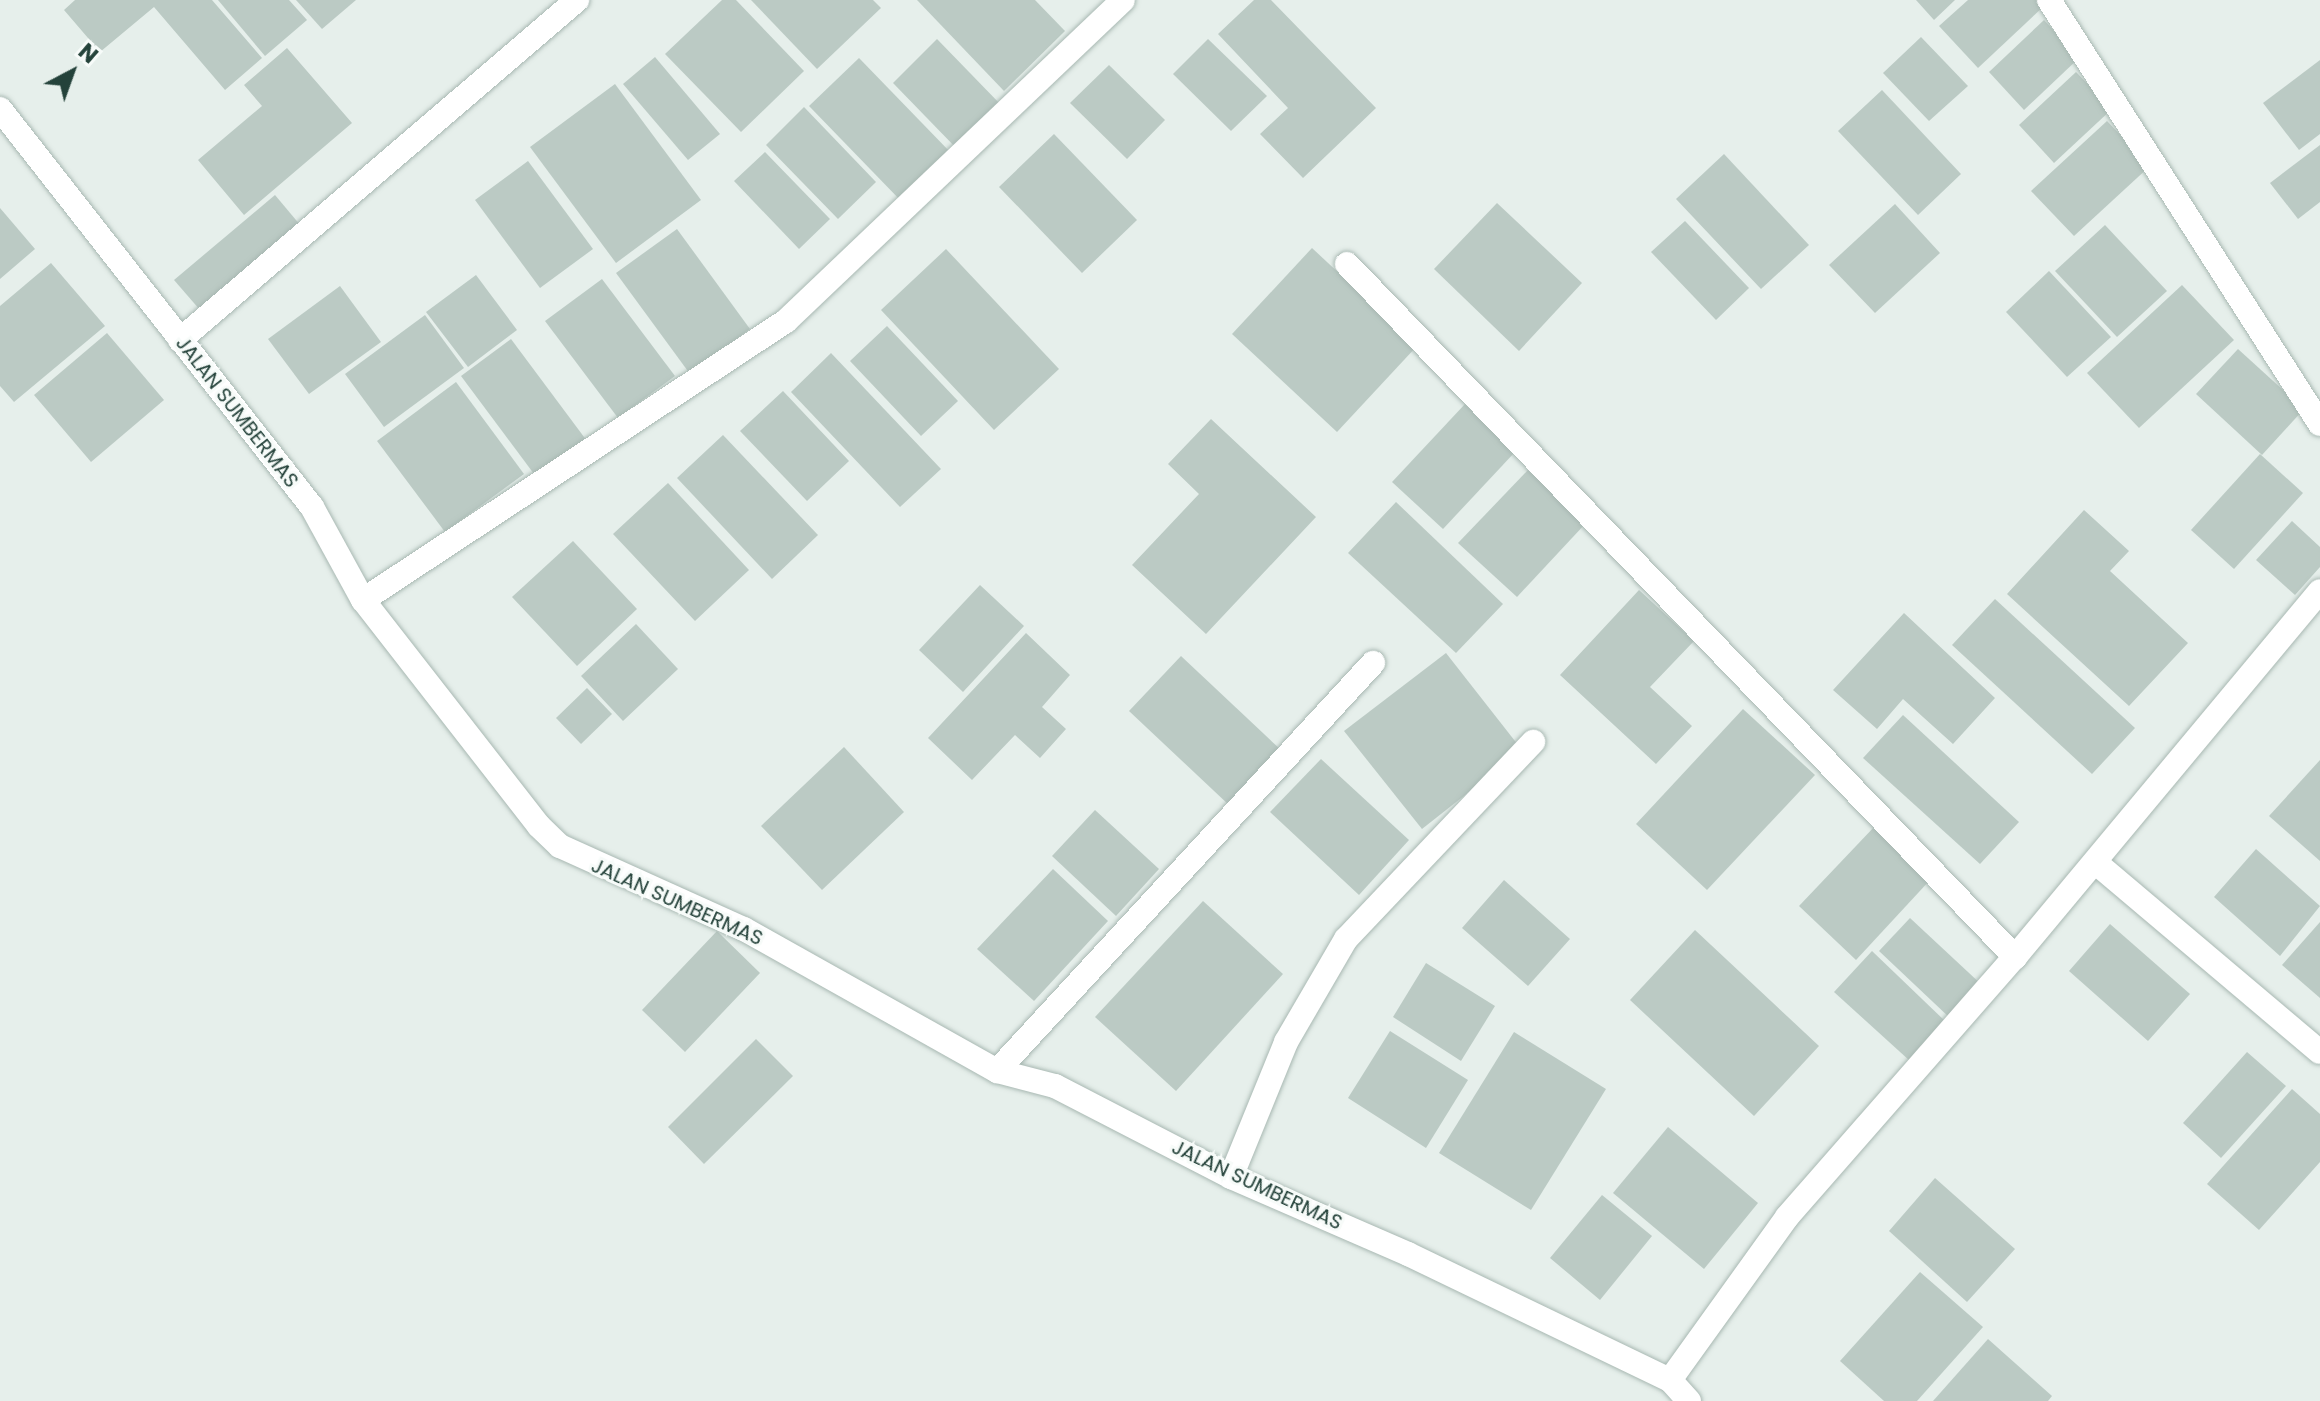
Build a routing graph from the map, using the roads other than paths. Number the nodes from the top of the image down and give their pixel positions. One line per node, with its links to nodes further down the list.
1 (577, 0): 6 (street)
2 (1123, 0): 9 (street)
3 (2049, 0): 7 (street)
4 (0, 109): 6 (street, JALAN SUMBERMAS)
5 (1347, 264): 13 (street)
6 (180, 340): 9 (street, JALAN SUMBERMAS)
7 (2320, 424)
8 (2320, 591): 12 (street)
9 (363, 600): 15 (street, JALAN SUMBERMAS)
10 (1373, 663): 15 (street)
11 (1533, 742): 16 (street)
12 (2095, 862): 13 (street); 14 (street)
13 (2015, 957): 17 (street)
14 (2320, 1052)
15 (997, 1071): 16 (street, JALAN SUMBERMAS)
16 (1231, 1177): 17 (street, JALAN SUMBERMAS)
17 (1670, 1380): 18 (street)
18 (1689, 1401)

